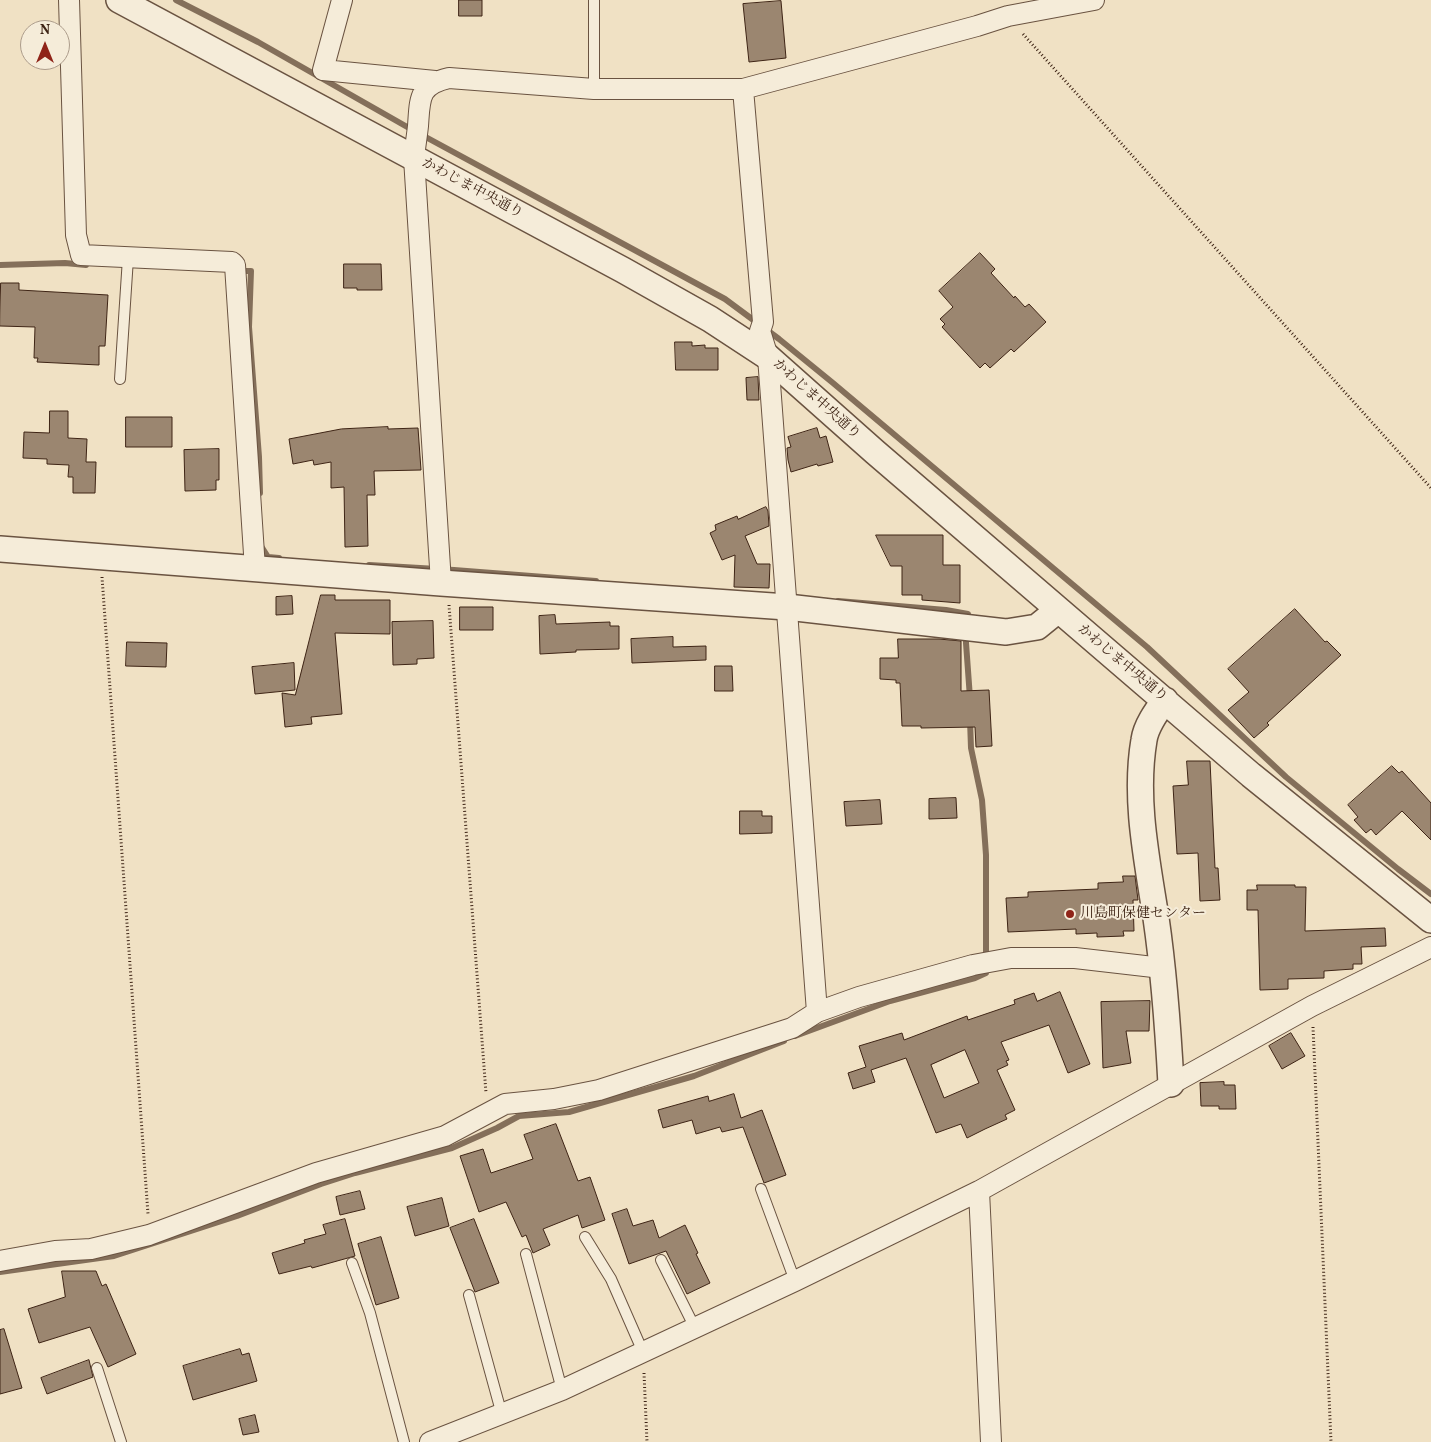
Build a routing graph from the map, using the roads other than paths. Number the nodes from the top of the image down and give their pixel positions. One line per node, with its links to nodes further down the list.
1 (69, 0): 11 (street)
2 (119, 0): 10 (street, かわじま中央通り)
3 (342, 0): 7 (street)
4 (594, 0): 8 (lane)
5 (1094, 0): 6 (street)
6 (1014, 10): 9 (street)
7 (435, 81): 8 (street); 10 (street)
8 (594, 89): 9 (street)
9 (743, 89): 12 (street)
10 (416, 140): 12 (street, かわじま中央通り); 16 (street)
11 (128, 258): 13 (lane); 15 (street)
12 (768, 357): 17 (street); 18 (street, かわじま中央通り)
13 (120, 379)
14 (0, 549): 15 (street)
15 (255, 569): 16 (street)
16 (444, 584): 17 (street)
17 (787, 607): 18 (street); 23 (street)
18 (1058, 610): 19 (street, かわじま中央通り)
19 (1165, 700): 20 (street, かわじま中央通り); 22 (street)
20 (1431, 920)
21 (1431, 947): 24 (street)
22 (1162, 968): 23 (street); 24 (street)
23 (818, 1012): 30 (street)
24 (1172, 1084): 26 (street)
25 (761, 1189): 32 (lane)
26 (979, 1191): 32 (street); 42 (street)
27 (585, 1237): 35 (lane)
28 (526, 1254): 37 (lane)
29 (661, 1260): 34 (lane)
30 (0, 1261)
31 (352, 1263): 40 (lane)
32 (795, 1280): 34 (street)
33 (469, 1295): 38 (lane)
34 (695, 1328): 35 (street)
35 (643, 1352): 37 (street)
36 (97, 1368): 39 (lane)
37 (562, 1390): 38 (street)
38 (502, 1414): 41 (street)
39 (121, 1442)
40 (404, 1442)
41 (430, 1442)
42 (992, 1442)

